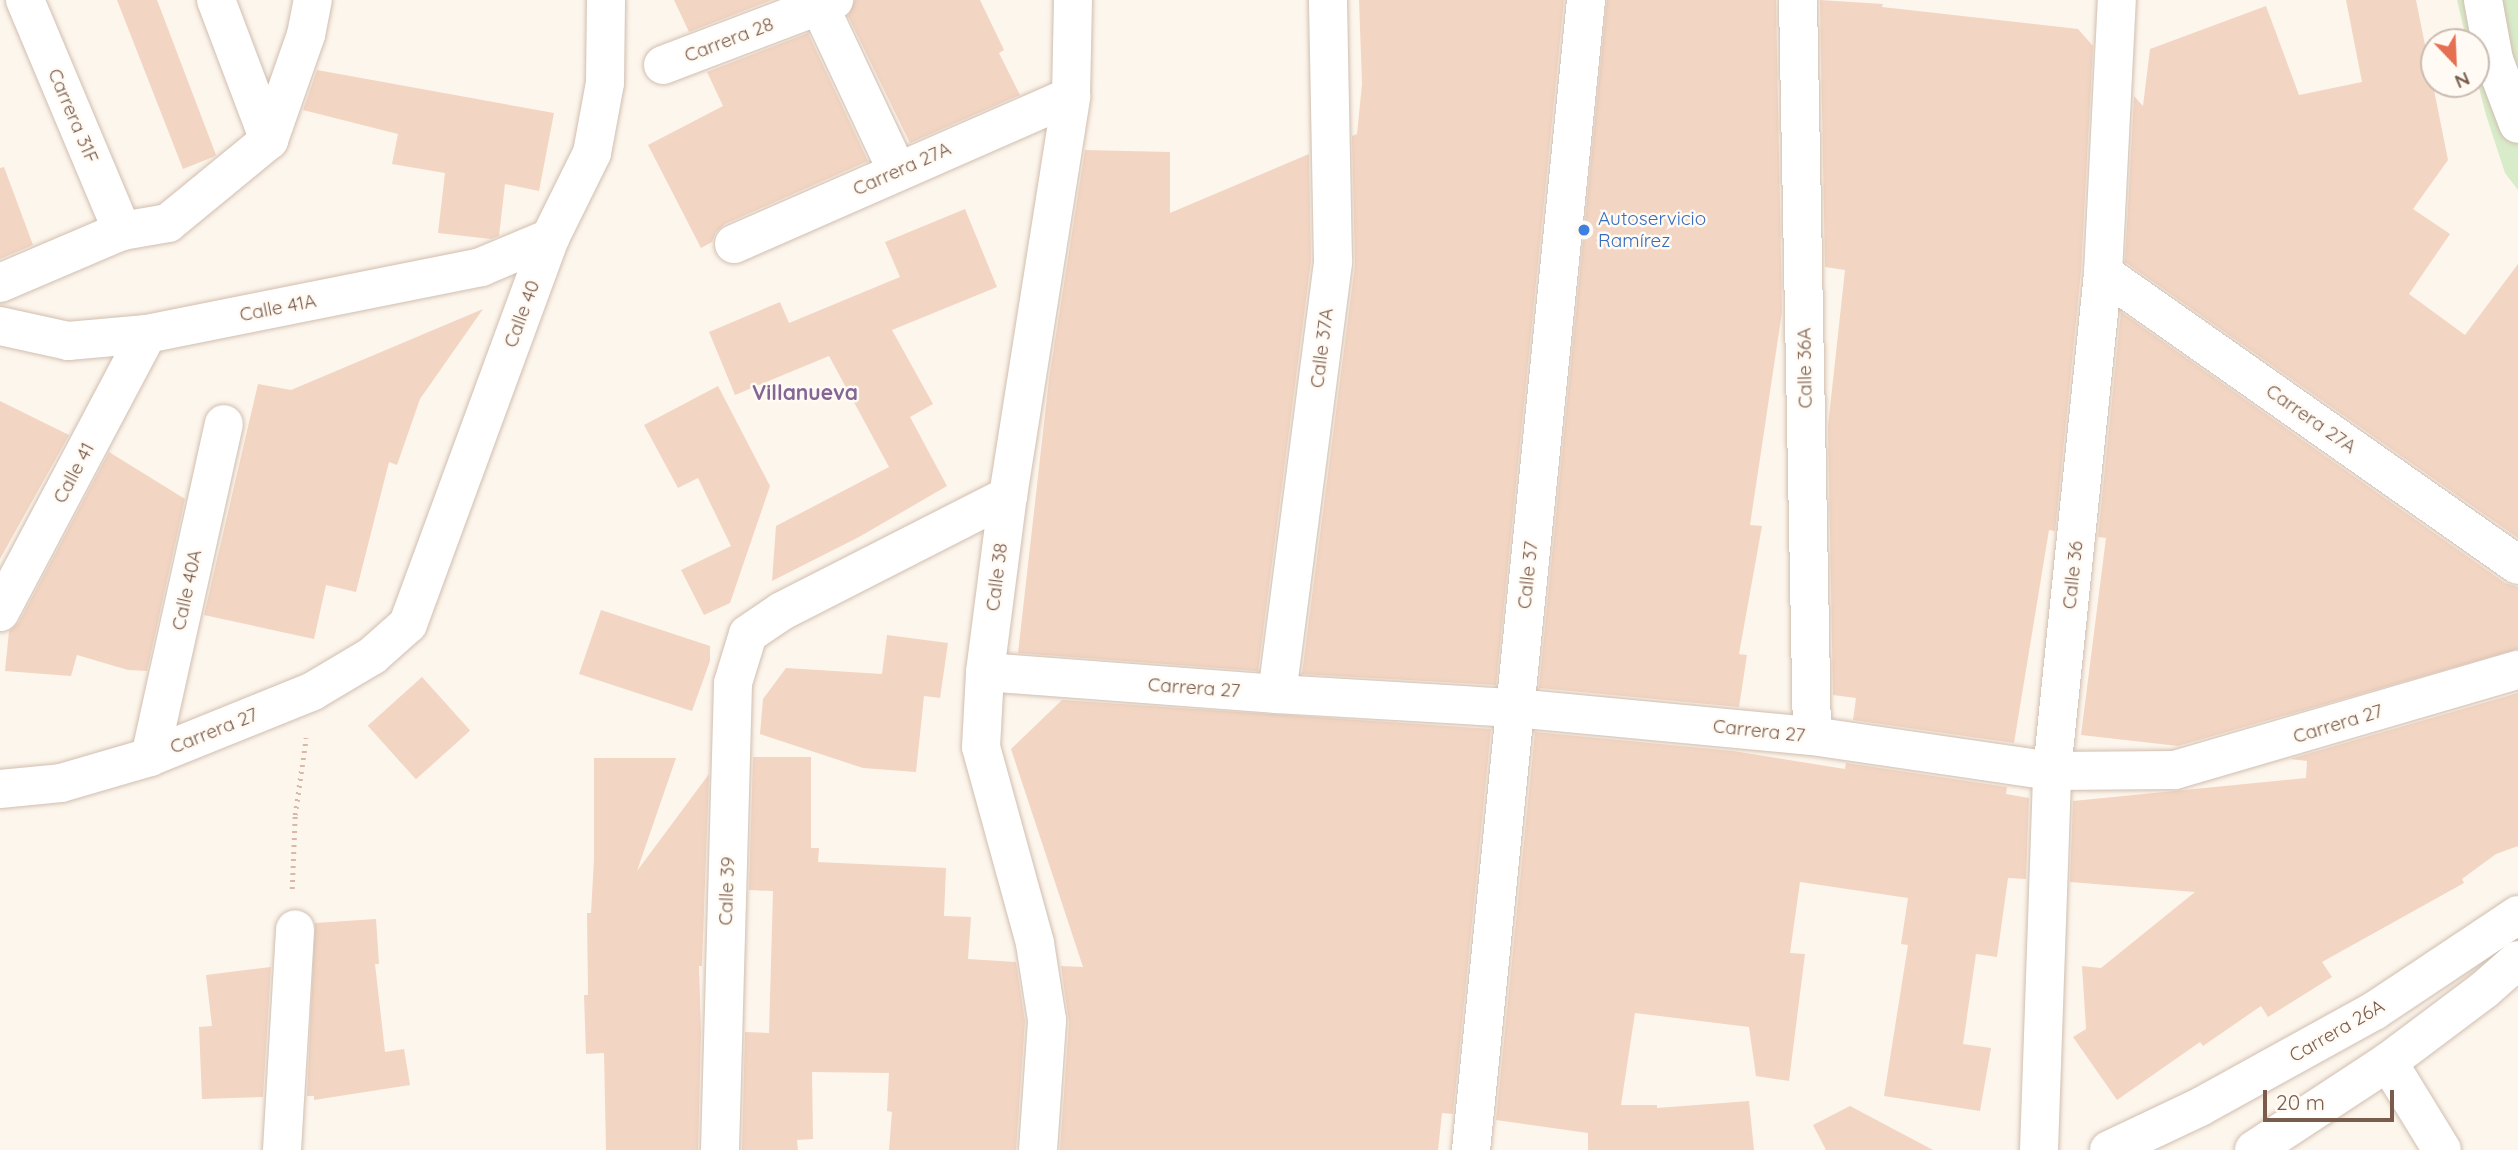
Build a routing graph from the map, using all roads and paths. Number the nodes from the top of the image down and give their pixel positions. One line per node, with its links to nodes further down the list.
1 (25, 0): 17 (street, Carrera 31F)
2 (216, 0): 15 (street)
3 (313, 0): 15 (street)
4 (606, 0): 18 (street, Calle 40)
5 (1073, 0): 13 (street, Calle 38)
6 (1328, 0): 34 (street, Calle 37A)
7 (1586, 0): 35 (street, Calle 37)
8 (1798, 0): 36 (street, Calle 36A)
9 (2117, 0): 21 (street, Calle 36)
10 (2483, 0): 14 (street)
11 (826, 2): 12 (street, Carrera 28); 16 (street)
12 (663, 65)
13 (1070, 96): 16 (street, Carrera 27A); 27 (street, Calle 38)
14 (2518, 124)
15 (269, 140): 17 (street)
16 (897, 171): 19 (street, Carrera 27A)
17 (121, 231): 22 (street)
18 (550, 238): 20 (street, Calle 41A); 23 (street, Calle 40)
19 (734, 244)
20 (481, 267): 23 (street); 25 (street, Calle 41A)
21 (2103, 273): 28 (street, Carrera 27A); 38 (street, Calle 36)
22 (0, 283)
23 (524, 310): 30 (street, Calle 40)
24 (2, 330): 25 (street, Calle 41A)
25 (147, 334): 29 (street, Calle 41)
26 (224, 424): 37 (street, Calle 40A)
27 (1008, 496): 32 (street, Calle 38); 45 (street, Calle 39)
28 (2518, 565)
29 (0, 612)
30 (408, 624): 33 (street, Carrera 27)
31 (2518, 670): 38 (street, Carrera 27)
32 (985, 672): 34 (street, Carrera 27); 46 (street, Calle 38)
33 (313, 691): 37 (street, Carrera 27); 41 (path)
34 (1277, 694): 35 (street, Carrera 27)
35 (1515, 708): 36 (street, Carrera 27); 47 (street, Calle 37)
36 (1812, 736): 38 (street, Carrera 27)
37 (150, 757): 39 (street, Carrera 27)
38 (2052, 771): 48 (street, Calle 36)
39 (0, 789)
40 (2518, 915): 49 (street, Carrera 26A)
41 (295, 929): 44 (street)
42 (2518, 960): 43 (street)
43 (2388, 1062): 50 (street); 51 (street)
44 (282, 1150)
45 (720, 1150)
46 (1038, 1150)
47 (1471, 1150)
48 (2039, 1150)
49 (2109, 1150)
50 (2254, 1150)
51 (2442, 1150)

